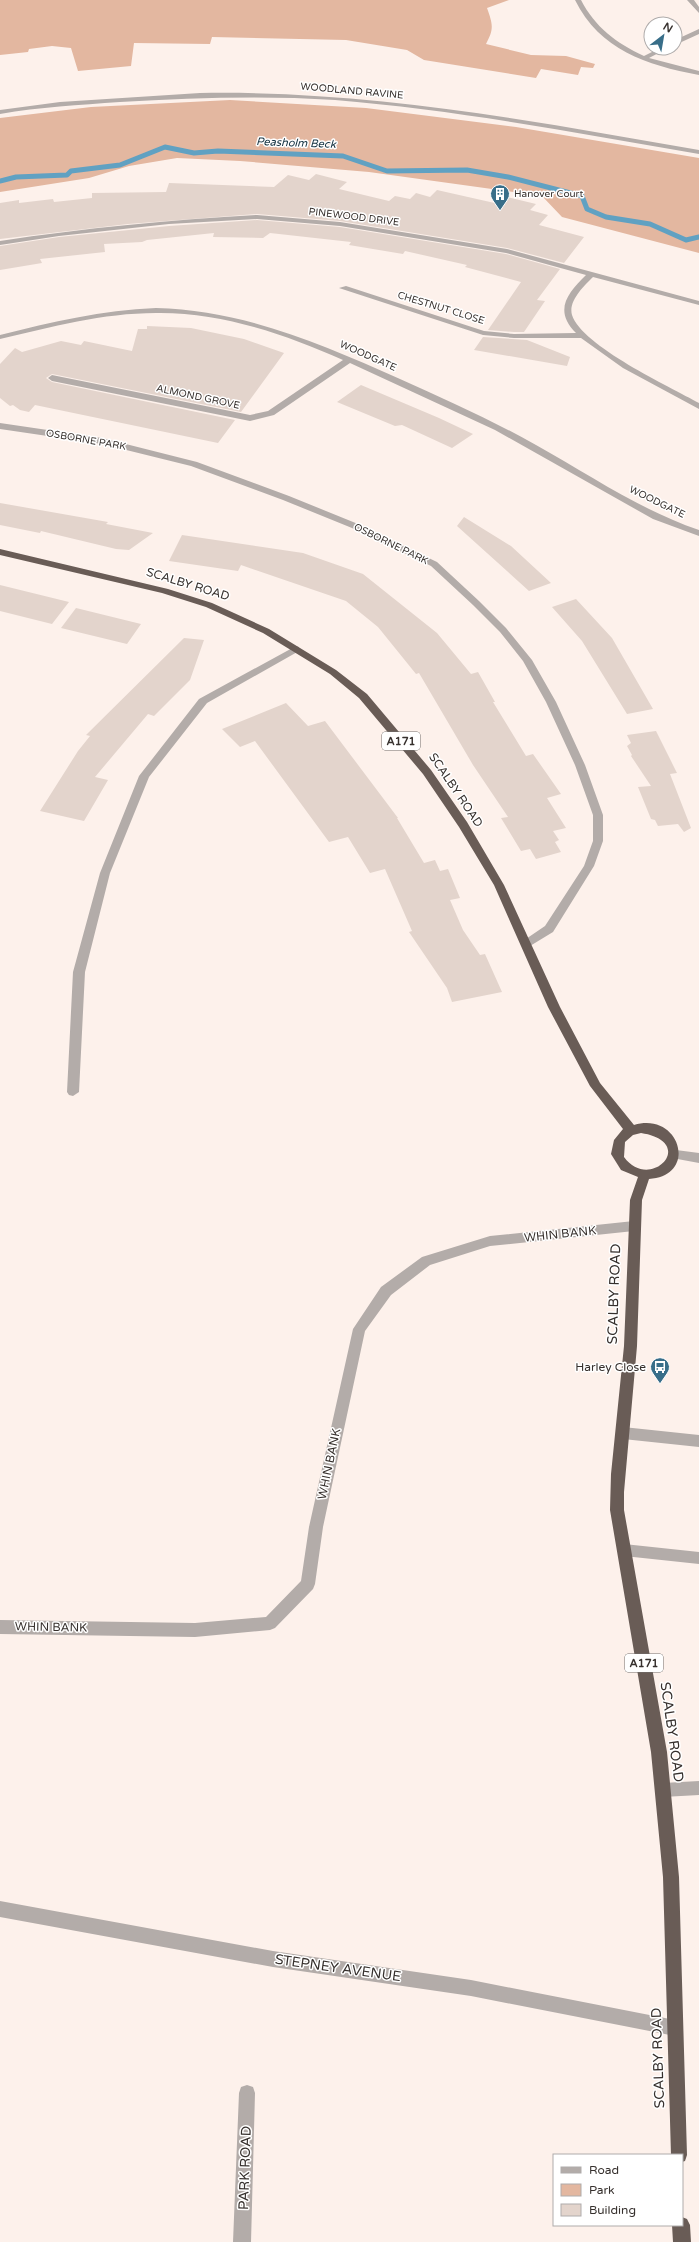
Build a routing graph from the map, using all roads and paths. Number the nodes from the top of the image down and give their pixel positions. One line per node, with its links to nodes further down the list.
1 (578, 0): 7 (street)
2 (690, 0): 3 (street)
3 (699, 11)
4 (699, 31): 5 (street)
5 (683, 39)
6 (648, 56): 7 (street)
7 (644, 58): 8 (street)
8 (699, 73)
9 (0, 112): 10 (street, WOODLAND RAVINE)
10 (699, 152)
11 (0, 243): 12 (street, PINEWOOD DRIVE)
12 (591, 274): 14 (street, PINEWOOD DRIVE); 15 (street)
13 (343, 288): 15 (street, CHESTNUT CLOSE)
14 (699, 303)
15 (583, 335): 19 (street)
16 (0, 337): 17 (street, WOODGATE)
17 (349, 360): 18 (street, ALMOND GROVE); 21 (street, WOODGATE)
18 (52, 378)
19 (699, 406)
20 (0, 426): 24 (street, OSBORNE PARK)
21 (699, 533)
22 (0, 552): 23 (highway, SCALBY ROAD / A171)
23 (296, 649): 24 (highway, SCALBY ROAD / A171); 25 (street)
24 (526, 943): 26 (highway, SCALBY ROAD / A171)
25 (73, 1092)
26 (631, 1130): 27 (highway); 29 (highway)
27 (676, 1155): 28 (street); 29 (highway)
28 (699, 1158)
29 (644, 1174): 30 (highway, SCALBY ROAD / A171)
30 (634, 1226): 31 (highway, SCALBY ROAD / A171); 35 (street, WHIN BANK)
31 (623, 1433): 32 (street); 33 (highway, SCALBY ROAD / A171)
32 (699, 1441)
33 (624, 1550): 34 (street); 37 (highway, SCALBY ROAD / A171)
34 (699, 1558)
35 (0, 1627)
36 (699, 1788): 37 (street)
37 (663, 1790): 39 (highway, SCALBY ROAD / A171)
38 (0, 1909): 39 (street, STEPNEY AVENUE)
39 (675, 2028): 41 (highway, SCALBY ROAD / A171)
40 (247, 2093): 43 (street, PARK ROAD)
41 (678, 2154)
42 (681, 2226): 44 (highway)
43 (242, 2242)
44 (682, 2242)

